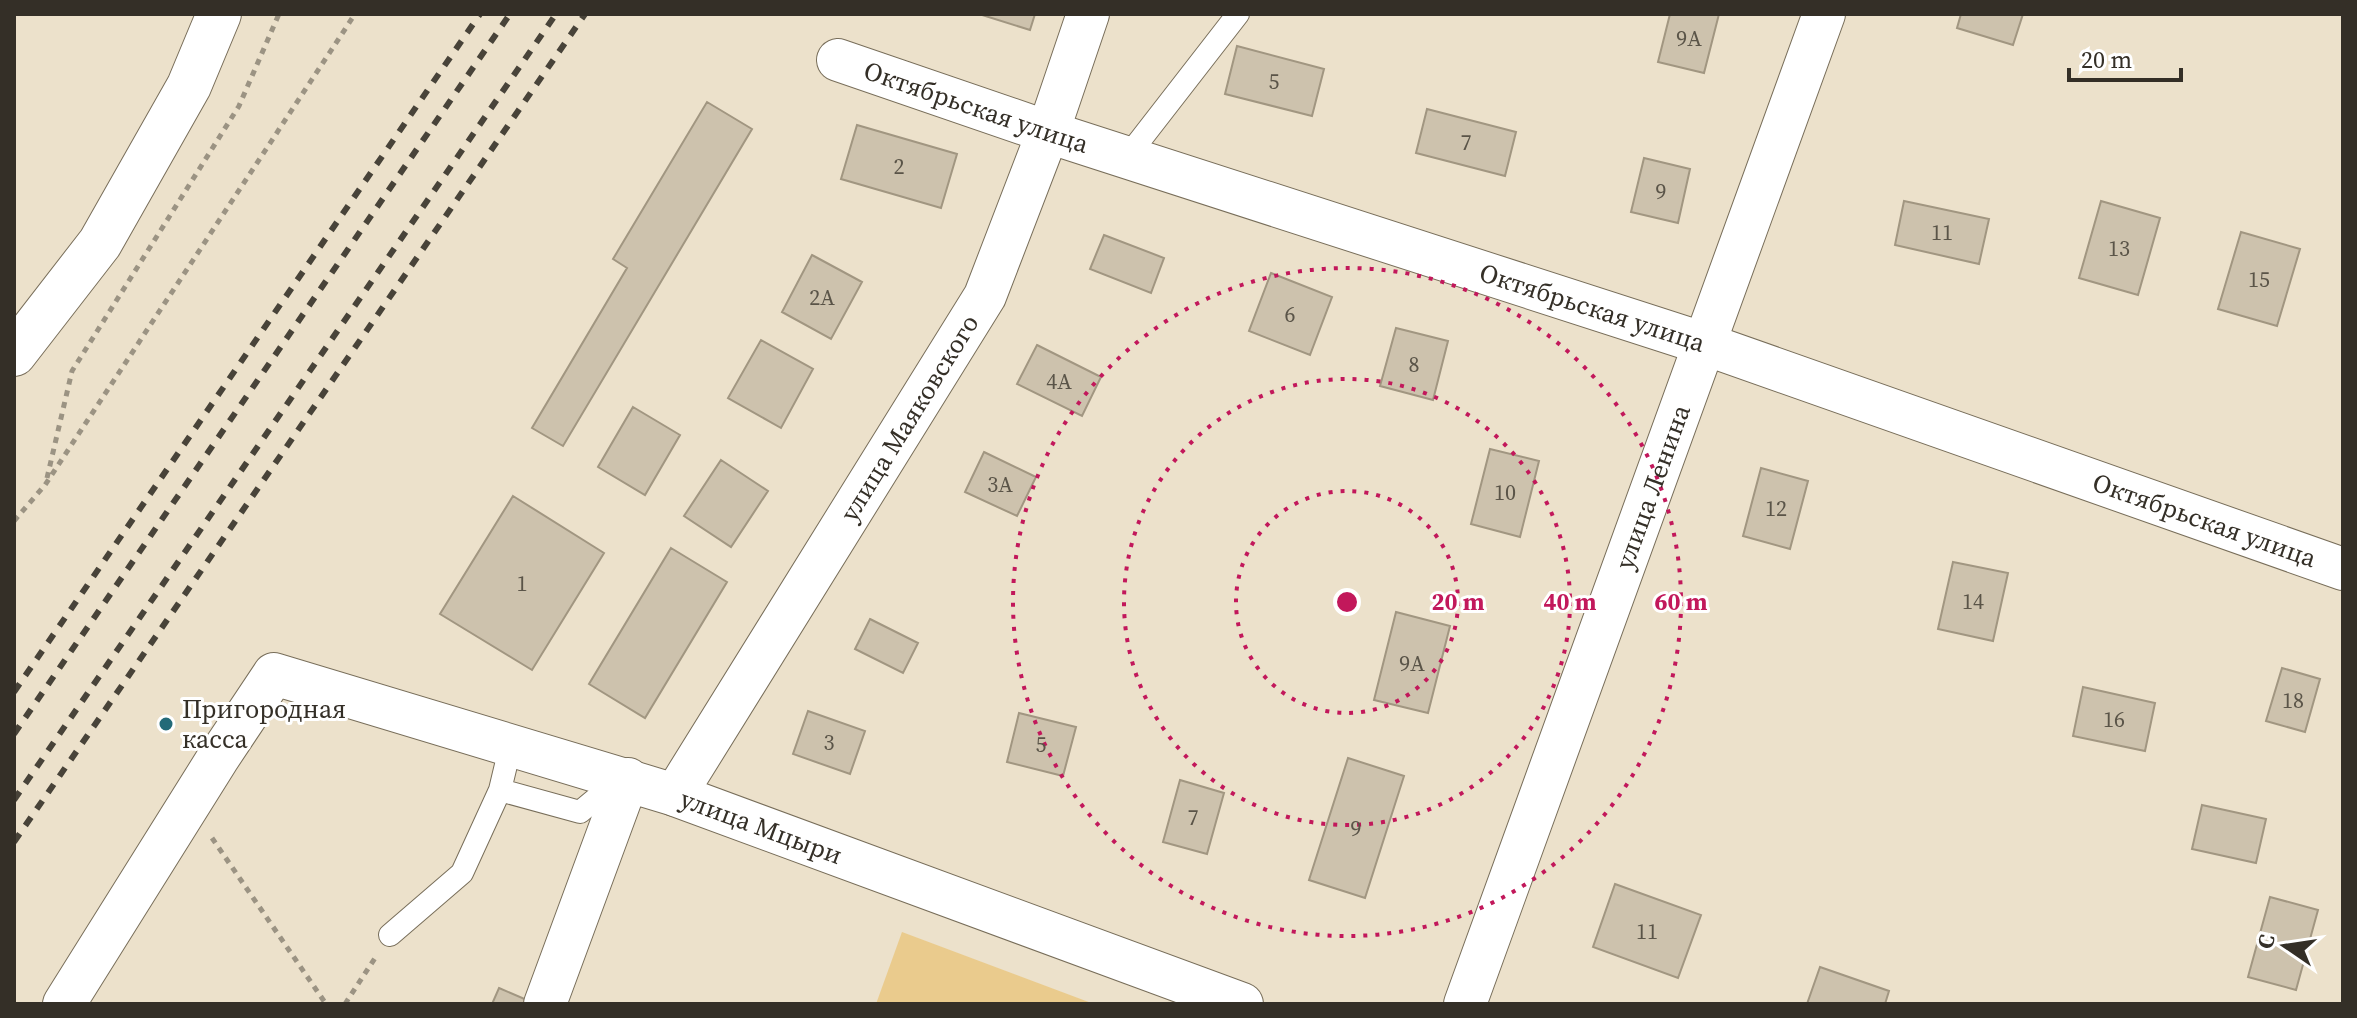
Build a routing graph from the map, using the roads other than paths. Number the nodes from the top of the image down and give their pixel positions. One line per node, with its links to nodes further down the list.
1 (219, 14): 9 (street)
2 (1088, 14): 6 (street, улица Маяковского)
3 (1238, 14): 7 (lane)
4 (1824, 14): 8 (street, улица Ленина)
5 (838, 60): 6 (street, Октябрьская улица)
6 (1048, 132): 7 (street, Октябрьская улица); 14 (street, улица Маяковского)
7 (1127, 157): 8 (street, Октябрьская улица)
8 (1705, 344): 10 (street, Октябрьская улица); 19 (street, улица Ленина)
9 (14, 354)
10 (2343, 569)
11 (511, 744): 12 (street, улица Мцыри); 13 (lane); 16 (street, улица Мцыри)
12 (624, 778): 13 (lane); 14 (street, улица Мцыри); 17 (street)
13 (500, 790): 15 (lane)
14 (675, 795): 18 (street, улица Мцыри)
15 (390, 935)
16 (64, 1004)
17 (545, 1004)
18 (1242, 1004)
19 (1465, 1004)

